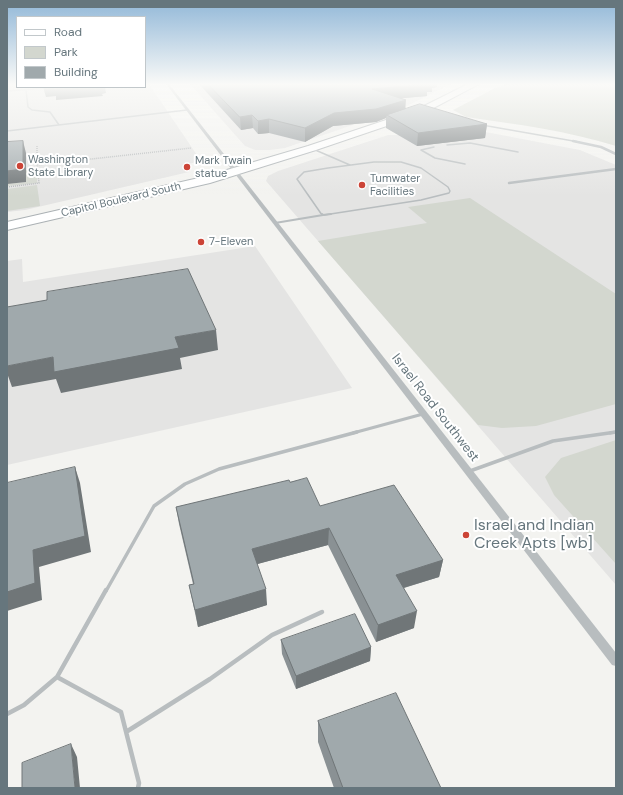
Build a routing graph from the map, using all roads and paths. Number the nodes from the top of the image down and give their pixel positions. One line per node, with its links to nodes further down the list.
1 (56, 121): 5 (lane)
2 (92, 121): 5 (lane)
3 (195, 121): 19 (street, Israel Road Southwest)
4 (397, 121): 12 (main road, Capitol Boulevard South)
5 (59, 125): 7 (lane)
6 (481, 125): 14 (street)
7 (7, 131)
8 (37, 145): 16 (path)
9 (447, 145): 13 (lane)
10 (434, 147): 15 (lane)
11 (191, 148): 16 (path)
12 (312, 148): 17 (lane); 19 (main road, Capitol Boulevard South)
13 (518, 152)
14 (616, 154)
15 (465, 164)
16 (37, 165): 21 (path)
17 (352, 166): 22 (lane); 22 (lane)
18 (616, 168): 20 (street)
19 (234, 172): 23 (street, Israel Road Southwest); 24 (main road, Capitol Boulevard South)
20 (509, 183)
21 (7, 187)
22 (323, 216): 23 (lane)
23 (275, 223): 25 (street, Israel Road Southwest)
24 (7, 226)
25 (423, 414): 27 (street, Israel Road Southwest); 30 (lane)
26 (616, 432): 27 (lane)
27 (469, 472): 29 (street, Israel Road Southwest)
28 (322, 612): 32 (lane)
29 (616, 661)
30 (57, 677): 31 (lane); 32 (lane)
31 (7, 714)
32 (126, 732): 33 (lane)
33 (138, 788)

